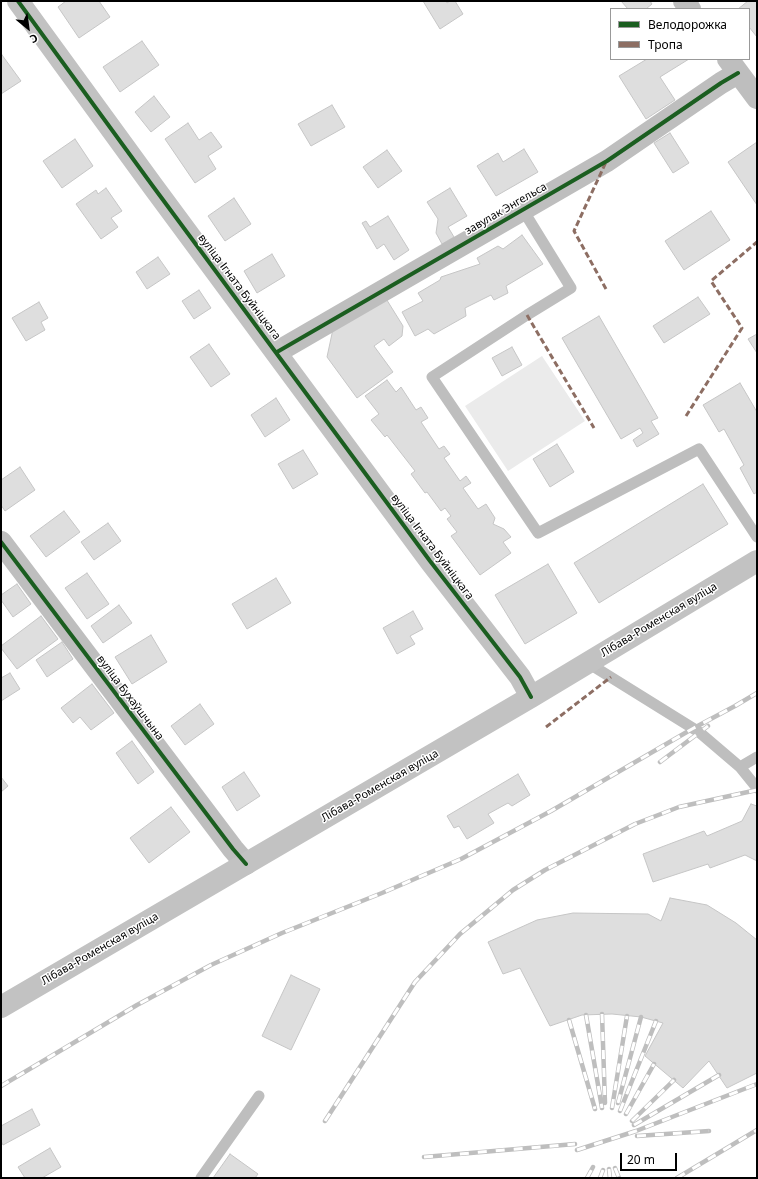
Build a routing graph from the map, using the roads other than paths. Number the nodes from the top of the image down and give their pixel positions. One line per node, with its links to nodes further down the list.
1 (18, 1): 5 (main road, вуліца Ігната Буйніцкага)
2 (733, 66): 3 (street); 4 (street, завулак Энгельса)
3 (757, 98)
4 (523, 210): 5 (street, завулак Энгельса); 6 (lane)
5 (276, 352): 10 (main road, вуліца Ігната Буйніцкага)
6 (757, 537)
7 (1, 542): 14 (street, вуліца Бухаўшчына)
8 (757, 561): 9 (main road, Лібава-Роменская вуліца)
9 (588, 662): 10 (main road, Лібава-Роменская вуліца); 12 (lane)
10 (531, 697): 14 (main road, Лібава-Роменская вуліца)
11 (757, 758): 12 (lane)
12 (740, 767): 13 (lane)
13 (757, 788)
14 (246, 864): 15 (main road, Лібава-Роменская вуліца)
15 (1, 1007)
16 (258, 1096): 17 (lane)
17 (201, 1178)

